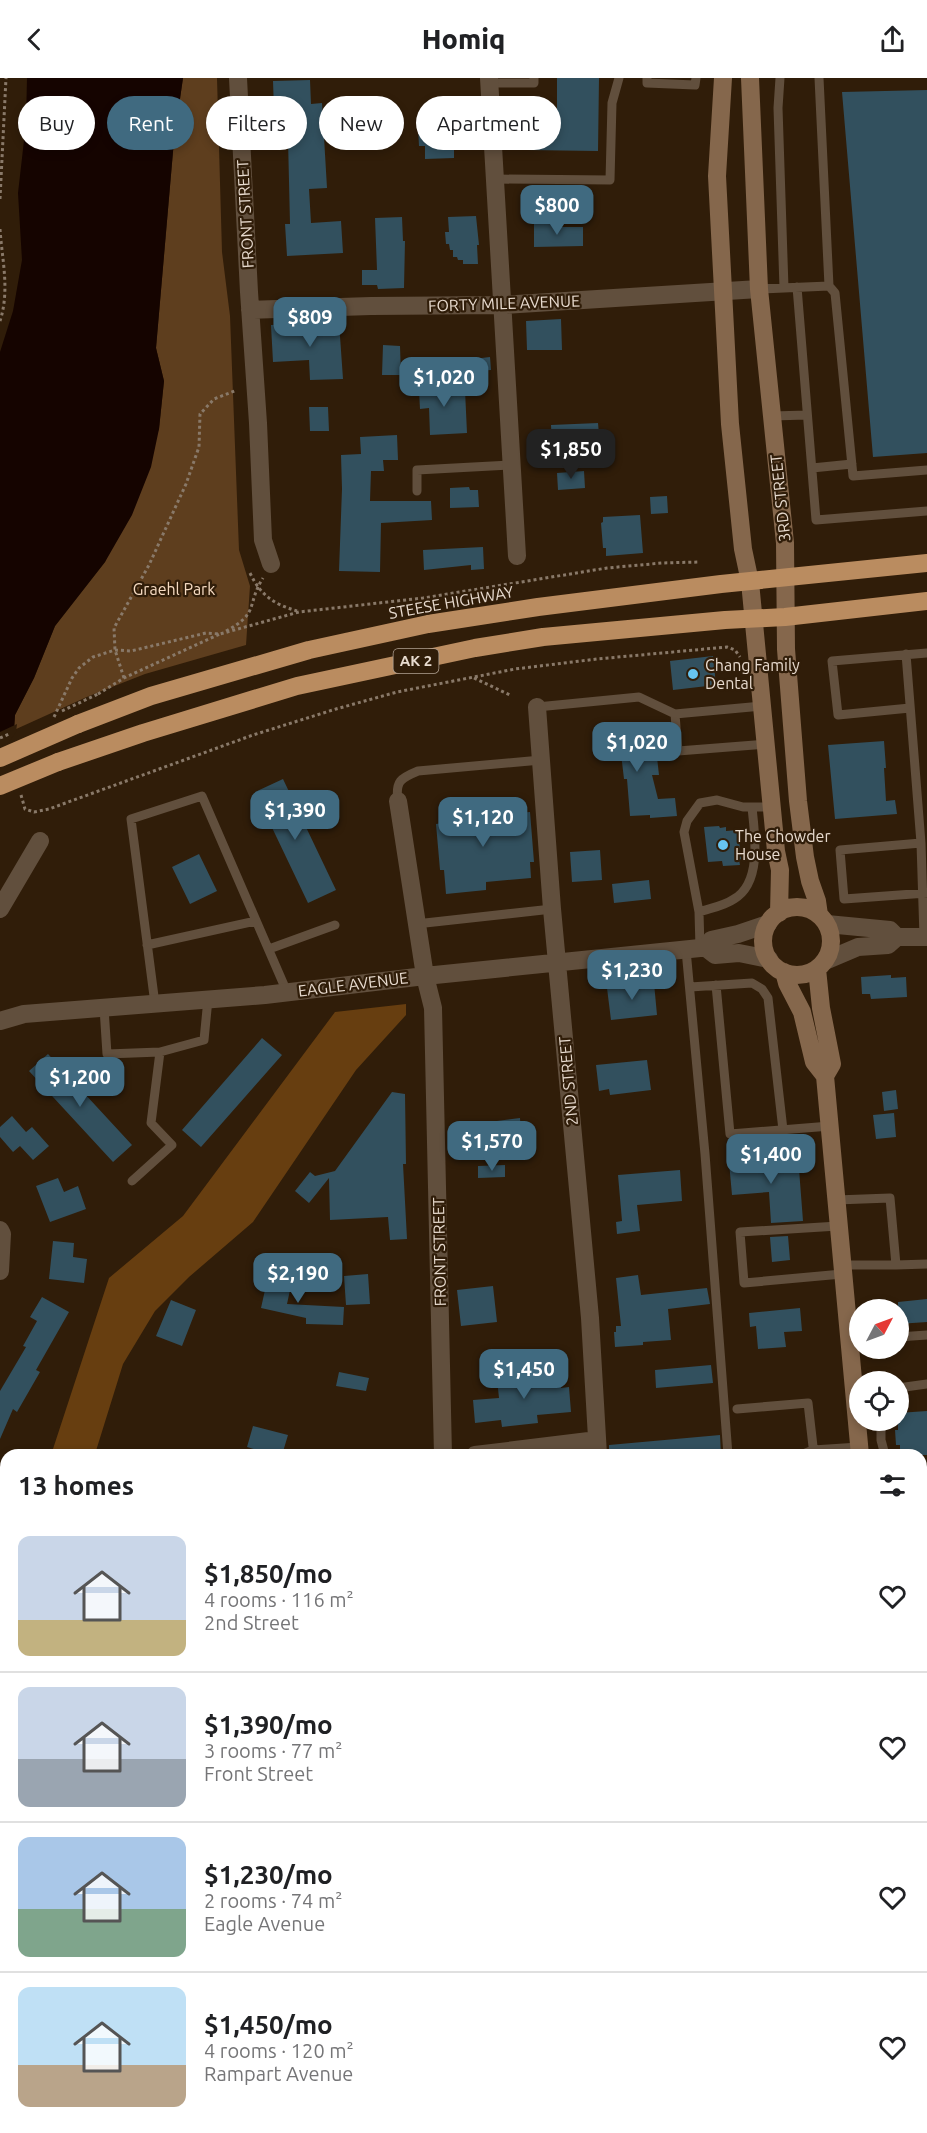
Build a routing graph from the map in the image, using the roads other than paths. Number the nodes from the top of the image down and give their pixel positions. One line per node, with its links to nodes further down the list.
1 (238, 78): 18 (street, FRONT STREET)
2 (534, 78): 10 (lane)
3 (619, 78): 11 (lane)
4 (646, 78): 5 (lane)
5 (696, 78)
6 (723, 78): 16 (street)
7 (750, 78): 15 (street, 3RD STREET)
8 (780, 78): 14 (lane)
9 (819, 78): 12 (lane)
10 (489, 81): 11 (street)
11 (495, 179): 17 (street)
12 (829, 286): 13 (lane); 21 (lane)
13 (797, 287): 14 (lane); 19 (lane)
14 (784, 288): 15 (lane)
15 (759, 289): 16 (street, FORTY MILE AVENUE); 20 (street, 3RD STREET)
16 (724, 291): 17 (street, FORTY MILE AVENUE); 31 (street)
17 (502, 306): 18 (street, FORTY MILE AVENUE); 22 (street)
18 (250, 310): 29 (street, FRONT STREET)
19 (807, 415): 20 (lane); 23 (lane)
20 (772, 416): 30 (street, 3RD STREET)
21 (852, 464): 23 (lane); 24 (lane)
22 (512, 465): 25 (lane); 27 (street)
23 (812, 468): 26 (lane)
24 (927, 470)
25 (417, 491)
26 (927, 511)
27 (517, 556)
28 (927, 563): 30 (highway, STEESE HIGHWAY / AK 2)
29 (271, 564)
30 (786, 578): 31 (highway, STEESE HIGHWAY / AK 2); 33 (street, 3RD STREET)
31 (750, 582): 34 (street); 42 (highway, STEESE HIGHWAY / AK 2, bridge)
32 (927, 601): 33 (highway, AK 2)
33 (785, 617): 34 (highway, AK 2); 55 (street, 3RD STREET)
34 (753, 620): 37 (street); 44 (highway, AK 2, bridge)
35 (927, 652): 36 (lane)
36 (906, 654): 39 (lane); 39 (lane)
37 (762, 706): 40 (lane); 41 (street)
38 (537, 707): 40 (lane); 43 (street, 2ND STREET)
39 (910, 708): 49 (lane)
40 (675, 714): 41 (lane)
41 (766, 744): 46 (street)
42 (0, 758)
43 (541, 760): 45 (lane); 52 (street, 2ND STREET)
44 (0, 786)
45 (398, 801): 57 (street, FRONT STREET)
46 (771, 807): 47 (lane); 54 (street)
47 (752, 808): 53 (lane); 53 (lane)
48 (40, 841): 51 (street)
49 (921, 843): 50 (lane); 50 (lane)
50 (925, 893): 60 (lane)
51 (0, 909)
52 (552, 909): 57 (lane); 65 (street, 2ND STREET)
53 (699, 912): 63 (lane)
54 (773, 918): 55 (street); 63 (street, EAGLE AVENUE); 64 (street)
55 (823, 920): 59 (street); 66 (street)
56 (256, 921): 61 (lane); 61 (lane); 62 (lane)
57 (416, 924): 68 (street, FRONT STREET)
58 (335, 925): 62 (lane)
59 (897, 937): 60 (street); 66 (street)
60 (925, 937)
61 (147, 945): 73 (lane)
62 (269, 949): 71 (lane)
63 (698, 949): 64 (street, EAGLE AVENUE); 65 (street, EAGLE AVENUE); 70 (lane)
64 (769, 959): 67 (street)
65 (558, 963): 68 (street, EAGLE AVENUE); 96 (street, 2ND STREET)
66 (821, 965): 67 (street); 77 (street)
67 (784, 972): 77 (street)
68 (425, 976): 71 (street, EAGLE AVENUE); 97 (street, FRONT STREET)
69 (716, 985): 70 (lane); 79 (lane); 79 (lane)
70 (690, 987): 99 (lane)
71 (288, 992): 72 (street, EAGLE AVENUE)
72 (208, 999): 73 (street, EAGLE AVENUE); 76 (lane)
73 (155, 1004): 74 (street, EAGLE AVENUE)
74 (104, 1008): 75 (street, EAGLE AVENUE); 76 (lane)
75 (0, 1021)
76 (160, 1052): 80 (lane)
77 (825, 1076): 78 (street)
78 (830, 1126): 79 (lane); 81 (street)
79 (783, 1130)
80 (132, 1181)
81 (836, 1200): 82 (street); 85 (lane)
82 (838, 1226): 86 (street); 86 (lane)
83 (0, 1230): 87 (street)
84 (927, 1264): 85 (lane)
85 (896, 1265): 86 (lane)
86 (842, 1270): 88 (street)
87 (0, 1271)
88 (849, 1308)
89 (927, 1335): 90 (lane)
90 (909, 1336)
91 (927, 1384): 92 (lane)
92 (909, 1386)
93 (737, 1409): 100 (lane)
94 (858, 1431): 101 (street)
95 (882, 1431): 102 (lane)
96 (598, 1447): 98 (street)
97 (443, 1449)
98 (567, 1449)
99 (728, 1449)
100 (813, 1449)
101 (859, 1449)
102 (884, 1449)

